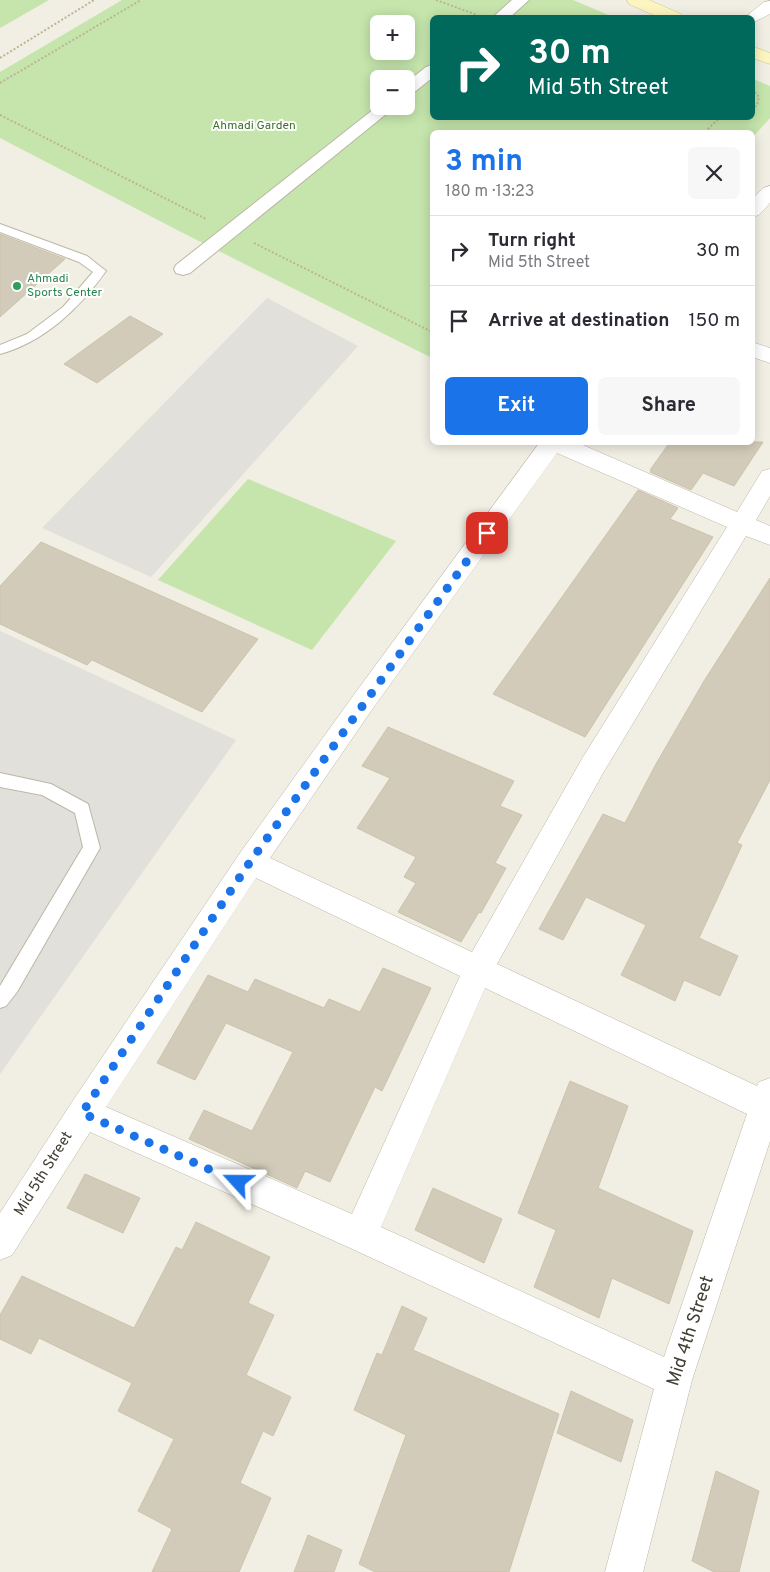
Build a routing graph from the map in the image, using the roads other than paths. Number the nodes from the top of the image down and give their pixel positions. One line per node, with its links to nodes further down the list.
1 (520, 0): 4 (street)
2 (635, 0): 5 (main road)
3 (770, 6): 6 (street)
4 (502, 15)
5 (668, 15)
6 (755, 16)
7 (755, 52): 8 (main road)
8 (770, 58)
9 (430, 72): 10 (street)
10 (415, 84)
11 (377, 115): 17 (street)
12 (770, 192): 13 (street)
13 (755, 208)
14 (755, 212): 15 (street)
15 (770, 218)
16 (0, 228): 18 (lane)
17 (183, 270)
18 (0, 350)
19 (755, 351): 20 (street)
20 (770, 356)
21 (552, 445): 27 (street, Mid 5th Street)
22 (561, 445): 24 (street)
23 (770, 477): 24 (street)
24 (740, 524): 25 (street); 28 (street)
25 (770, 536)
26 (0, 780): 29 (lane)
27 (250, 862): 28 (street); 31 (street, Mid 5th Street)
28 (478, 970): 30 (street); 32 (street)
29 (0, 1000)
30 (767, 1099): 34 (street, Mid 4th Street)
31 (82, 1113): 32 (street); 33 (street, Mid 5th Street)
32 (360, 1235): 34 (street)
33 (0, 1243)
34 (674, 1380): 35 (street, Mid 4th Street)
35 (624, 1572)

